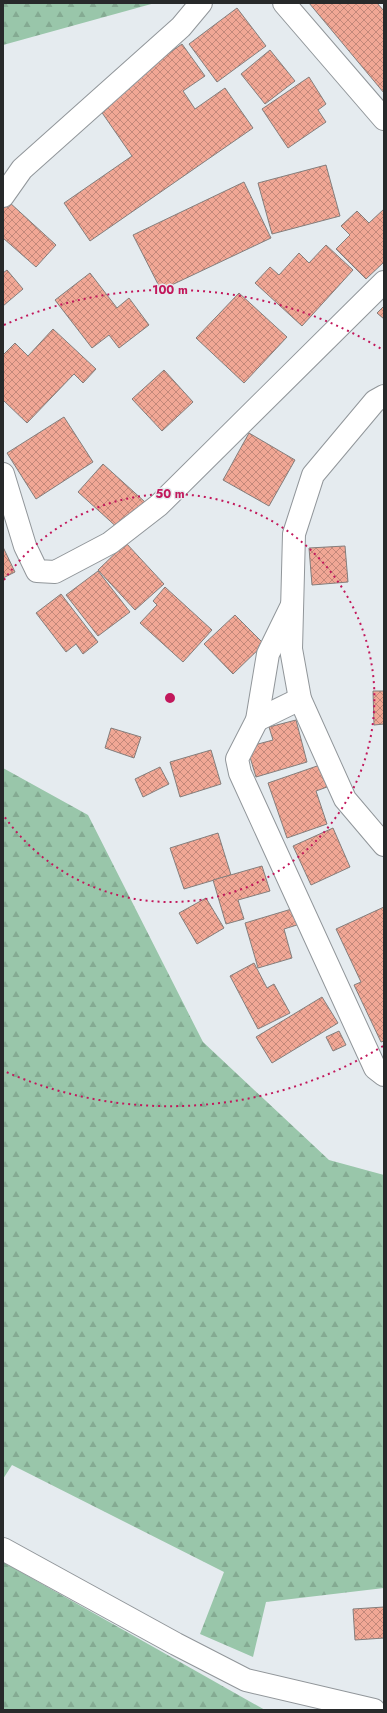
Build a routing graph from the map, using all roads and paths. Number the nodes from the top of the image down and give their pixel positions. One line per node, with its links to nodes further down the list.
1 (201, 3): 4 (street)
2 (284, 3): 3 (street)
3 (384, 119)
4 (3, 196)
5 (384, 282): 7 (street)
6 (384, 396): 8 (street)
7 (3, 474)
8 (292, 605): 9 (street); 10 (street)
9 (300, 699): 10 (street); 11 (street)
10 (258, 720): 12 (street)
11 (384, 846)
12 (384, 1075)
13 (5, 1549): 14 (street)
14 (374, 1710)

